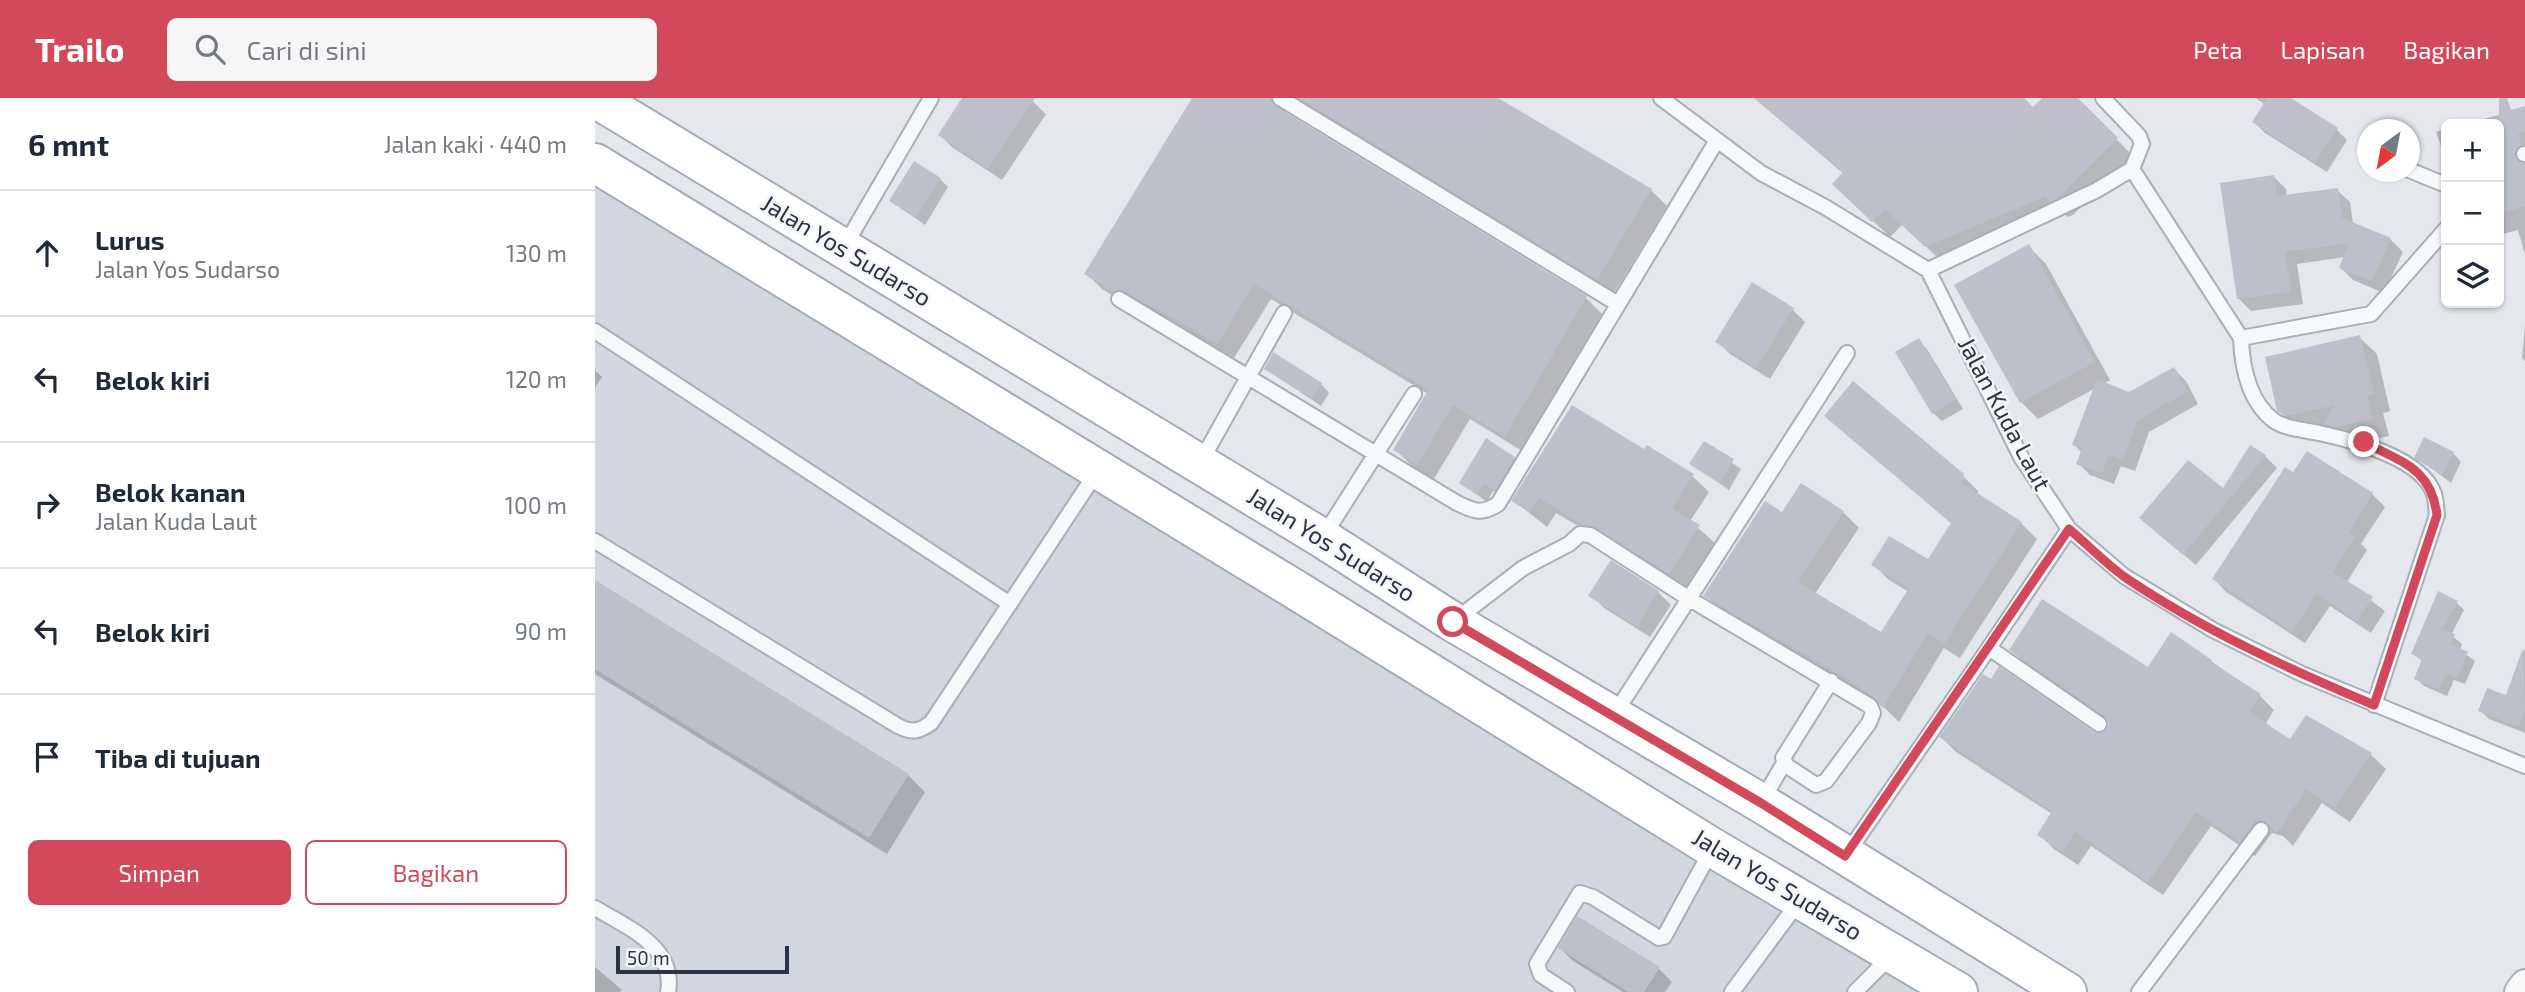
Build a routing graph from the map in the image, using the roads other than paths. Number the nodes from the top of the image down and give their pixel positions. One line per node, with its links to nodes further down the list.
1 (595, 98): 12 (main road, Jalan Yos Sudarso)
2 (931, 98): 12 (lane)
3 (1280, 98): 15 (lane)
4 (1661, 98): 6 (lane)
5 (2103, 98): 8 (lane)
6 (1716, 142): 13 (lane); 15 (lane)
7 (595, 163): 24 (main road, Jalan Yos Sudarso)
8 (2132, 169): 13 (lane); 18 (lane)
9 (2420, 174): 10 (lane)
10 (2441, 183)
11 (2441, 235): 18 (lane)
12 (843, 249): 23 (main road, Jalan Yos Sudarso)
13 (1928, 270): 25 (lane, Jalan Kuda Laut)
14 (1119, 299): 20 (lane)
15 (1618, 304): 22 (lane)
16 (1284, 313): 20 (lane)
17 (595, 331): 29 (lane)
18 (2241, 338): 33 (lane)
19 (1847, 353): 28 (lane)
20 (1249, 376): 22 (lane); 23 (lane)
21 (1413, 394): 22 (lane)
22 (1376, 453): 26 (lane)
23 (1199, 464): 26 (main road, Jalan Yos Sudarso)
24 (1099, 469): 29 (lane); 40 (main road, Jalan Yos Sudarso)
25 (2069, 529): 31 (lane); 33 (lane, Jalan Kuda Laut)
26 (1322, 538): 30 (main road, Jalan Yos Sudarso)
27 (595, 541): 29 (lane)
28 (1688, 598): 30 (lane); 32 (lane); 34 (lane)
29 (1010, 604)
30 (1453, 622): 34 (main road, Jalan Yos Sudarso)
31 (1989, 648): 35 (lane); 41 (lane)
32 (1831, 681): 36 (lane); 36 (lane)
33 (2374, 705): 37 (lane, Jalan Kuda Laut)
34 (1613, 716): 38 (main road, Jalan Yos Sudarso)
35 (2099, 724)
36 (1784, 763): 38 (lane)
37 (2525, 766)
38 (1761, 803): 41 (main road, Jalan Yos Sudarso)
39 (2261, 830): 52 (lane)
40 (1713, 848): 42 (main road, Jalan Yos Sudarso); 47 (lane)
41 (1845, 856): 51 (main road, Jalan Yos Sudarso)
42 (1801, 898): 44 (main road, Jalan Yos Sudarso); 48 (lane)
43 (595, 908): 46 (lane)
44 (1893, 954): 49 (lane); 50 (main road, Jalan Yos Sudarso)
45 (2525, 984): 53 (street)
46 (668, 992)
47 (1567, 992)
48 (1733, 992)
49 (1855, 992)
50 (1958, 992)
51 (2067, 992)
52 (2139, 992)
53 (2519, 992)

